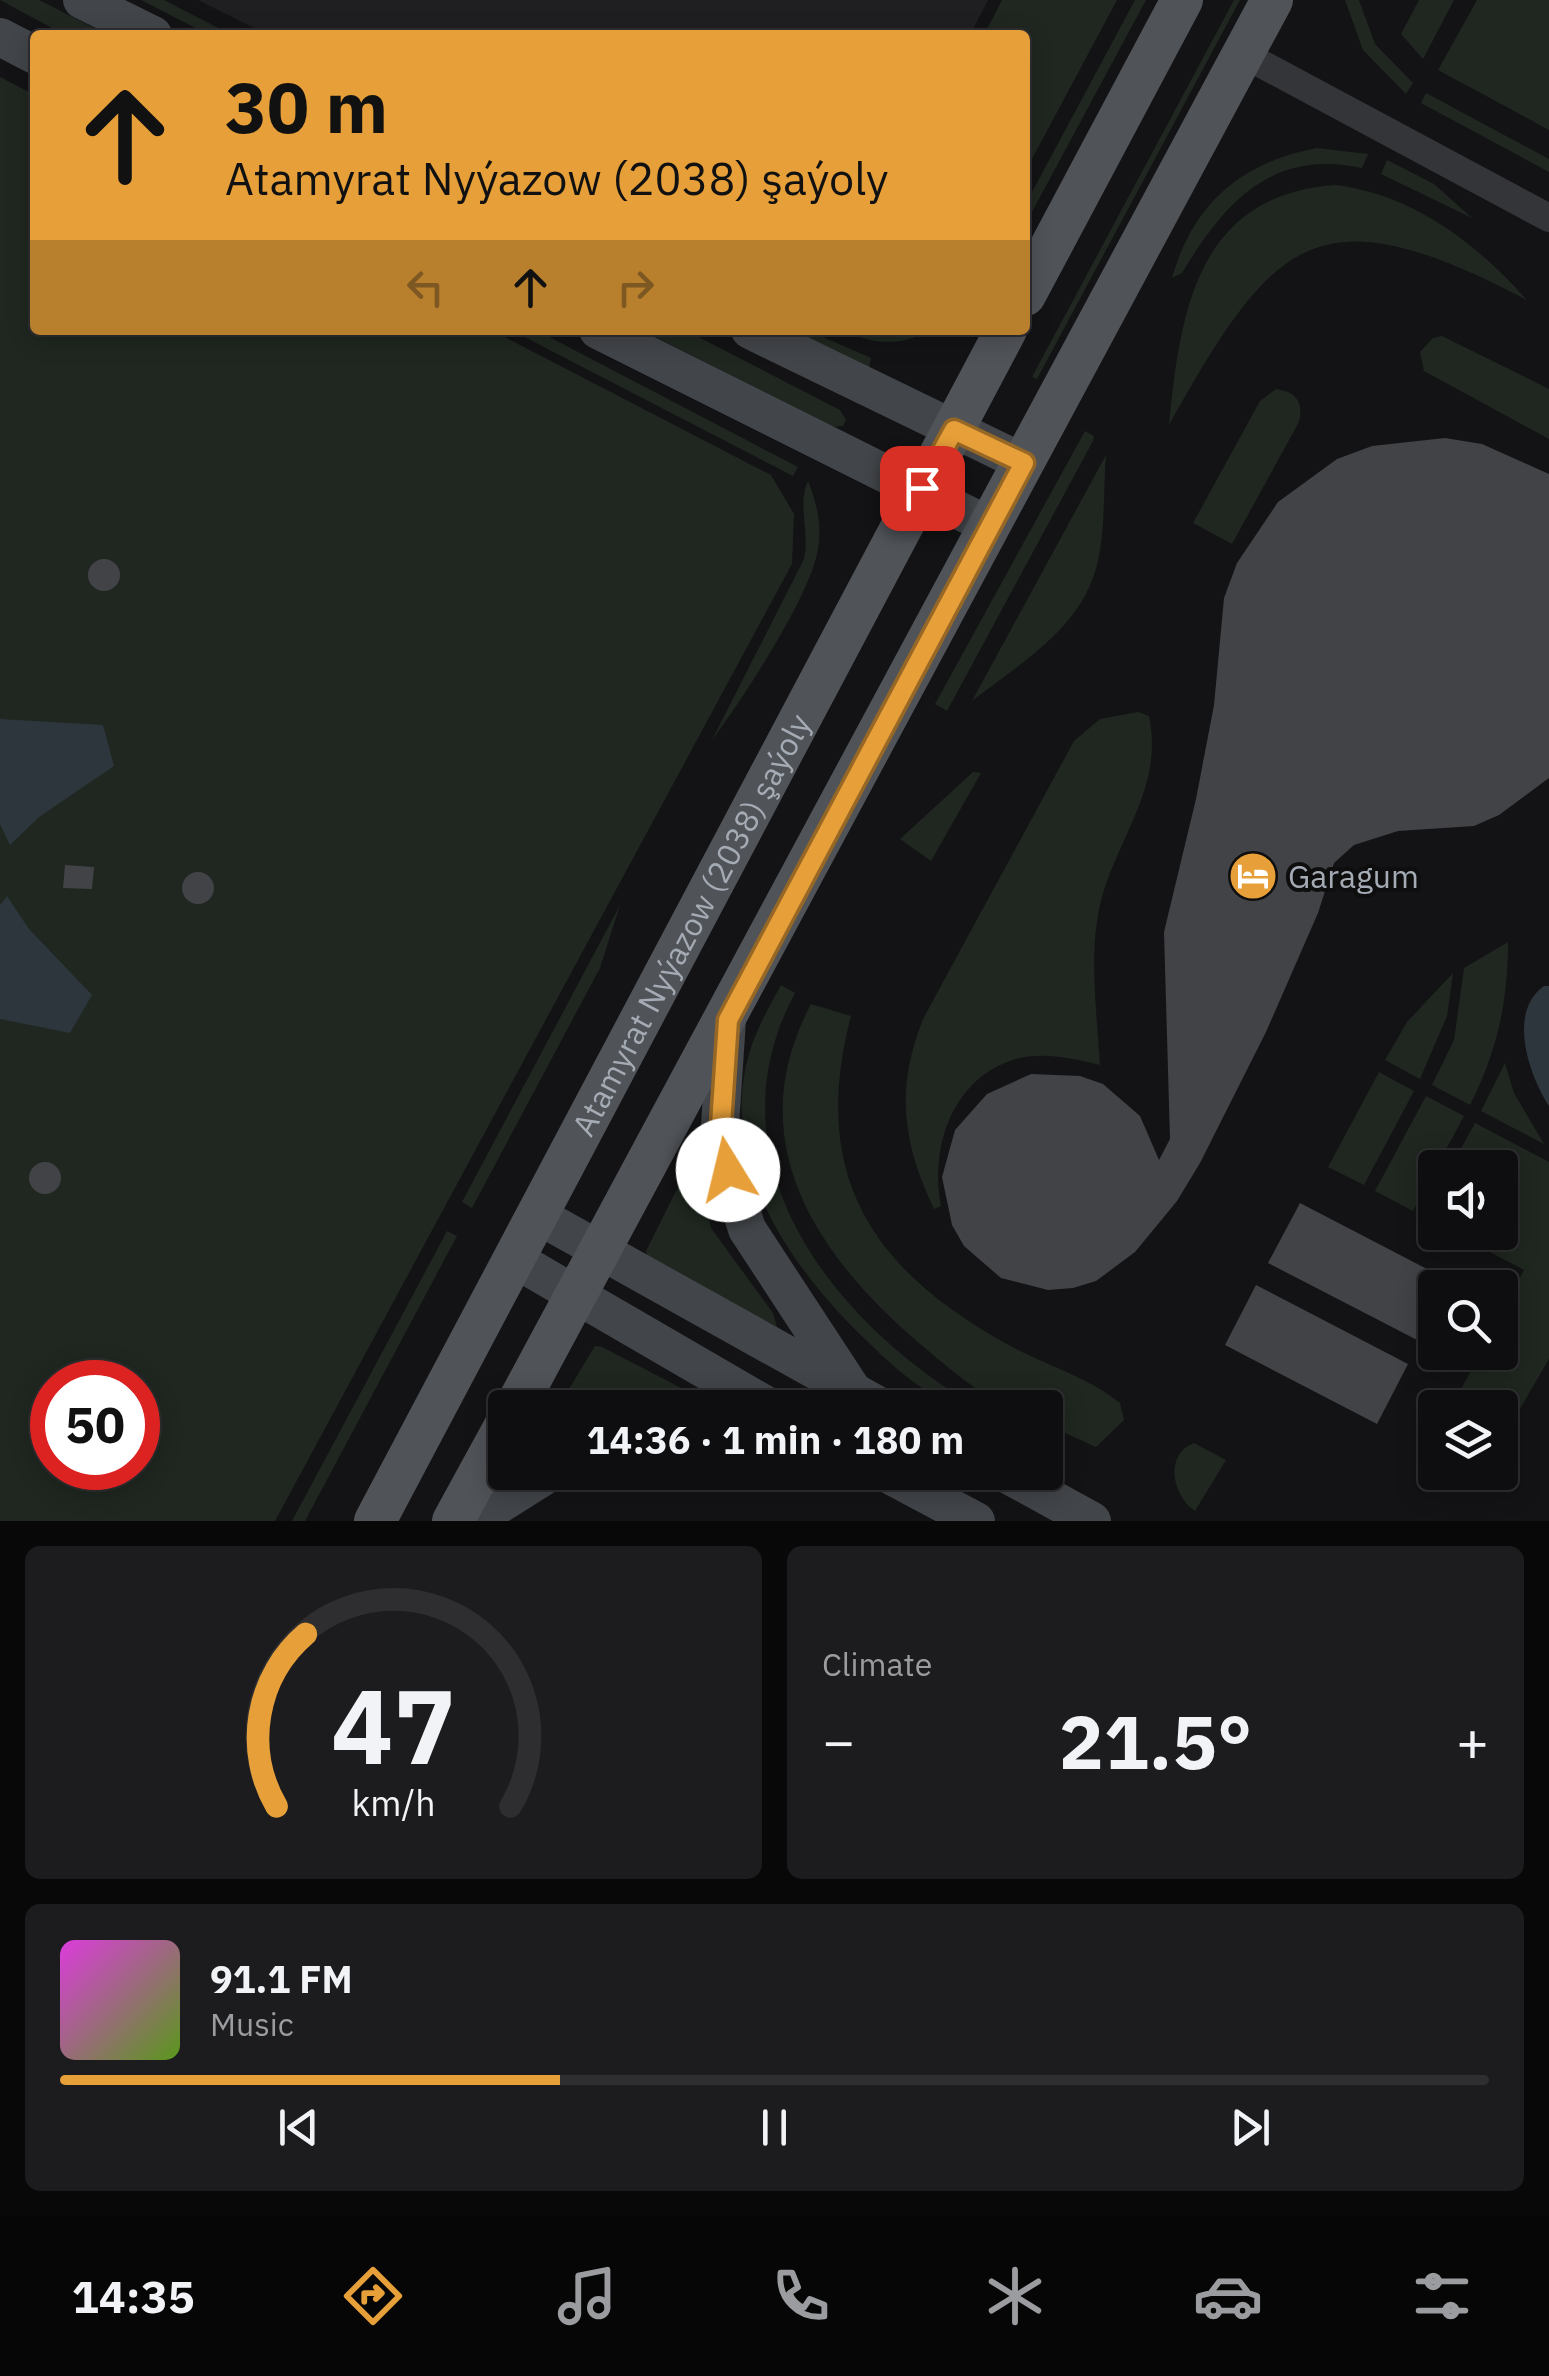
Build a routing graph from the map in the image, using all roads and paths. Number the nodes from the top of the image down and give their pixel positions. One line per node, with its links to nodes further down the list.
1 (82, 0): 4 (main road)
2 (1182, 0): 9 (main road)
3 (1272, 0): 7 (main road)
4 (143, 30)
5 (0, 37): 6 (main road)
6 (30, 52)
7 (1243, 54): 8 (street); 14 (main road)
8 (1549, 218)
9 (1030, 286)
10 (608, 335): 15 (main road)
11 (760, 335): 13 (main road)
12 (1003, 335): 13 (main road, Atamyrat Nyýazow (2038) şaýoly)
13 (954, 430): 14 (main road); 15 (main road, Atamyrat Nyýazow (2038) şaýoly)
14 (1024, 463): 16 (main road)
15 (922, 488): 16 (main road); 18 (main road, Atamyrat Nyýazow (2038) şaýoly)
16 (988, 525): 17 (main road)
17 (728, 1020): 19 (main road); 25 (main road)
18 (537, 1215): 19 (main road); 20 (main road, Atamyrat Nyýazow (2038) şaýoly)
19 (600, 1251): 21 (main road); 24 (main road)
20 (516, 1260): 21 (main road); 30 (main road, Atamyrat Nyýazow (2038) şaýoly)
21 (576, 1295): 22 (main road); 23 (main road)
22 (526, 1390)
23 (740, 1390)
24 (852, 1390)
25 (862, 1390)
26 (488, 1456): 31 (main road)
27 (522, 1490): 32 (main road)
28 (918, 1490): 33 (main road)
29 (1036, 1490): 34 (main road)
30 (375, 1521)
31 (452, 1521)
32 (473, 1521)
33 (976, 1521)
34 (1092, 1521)

